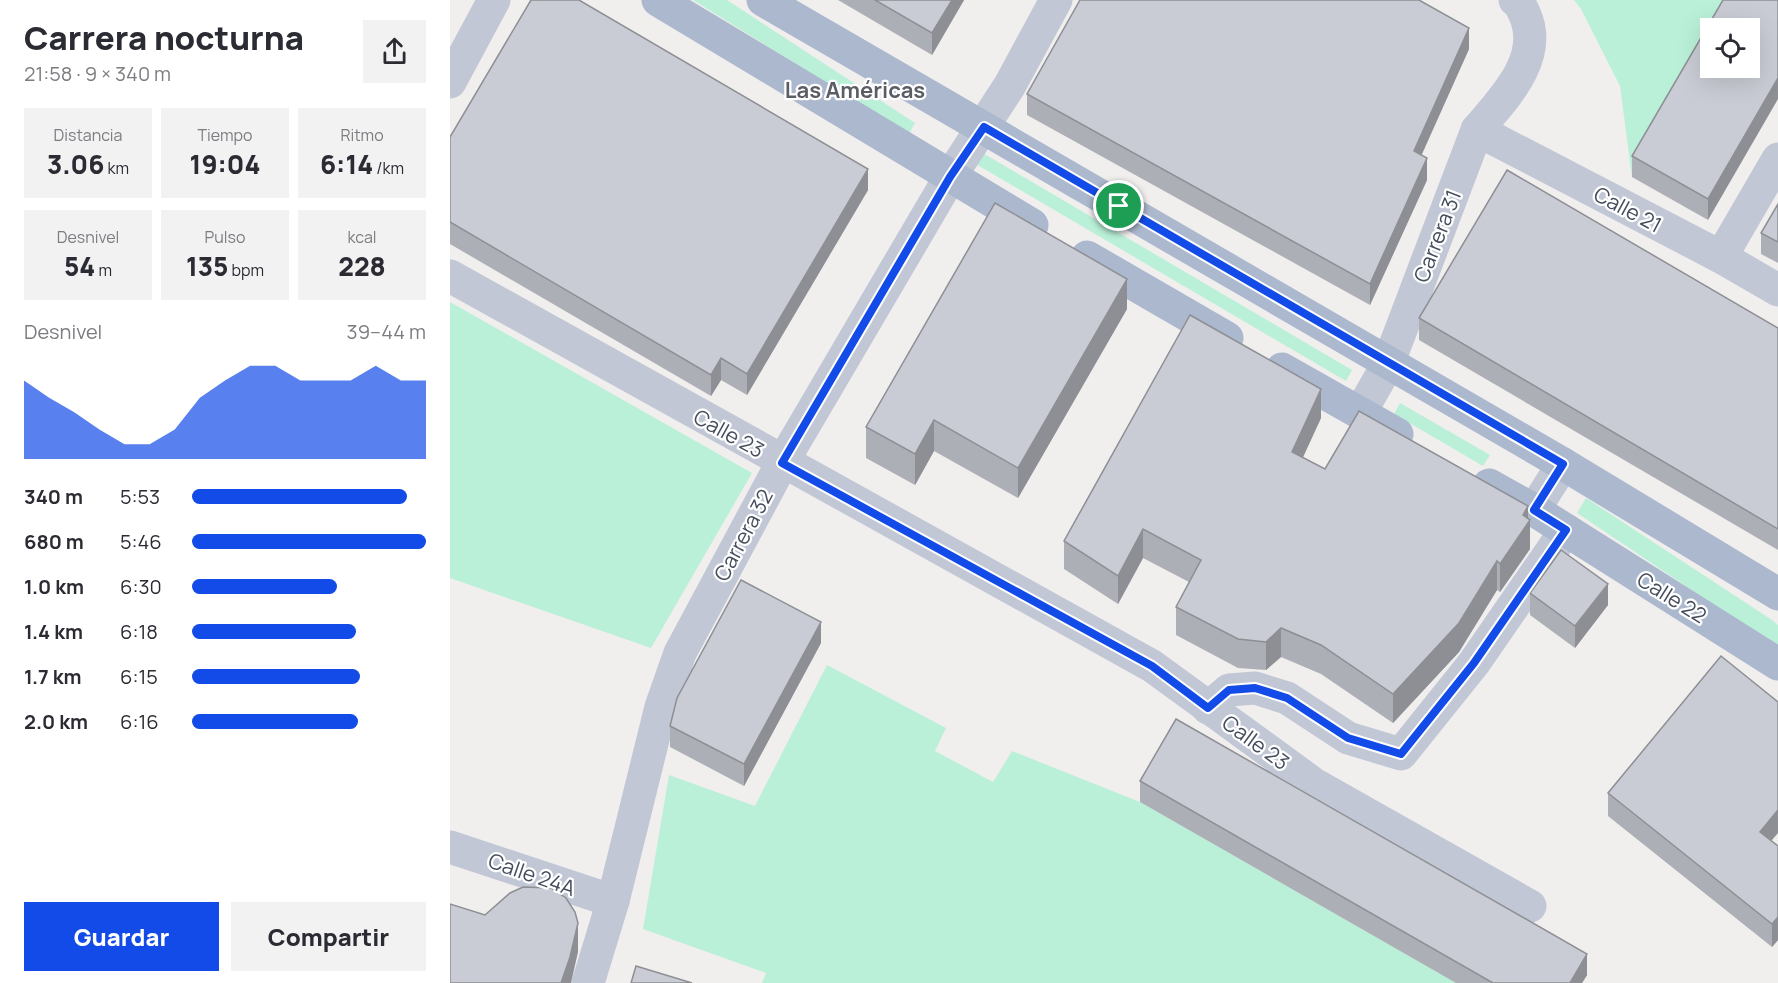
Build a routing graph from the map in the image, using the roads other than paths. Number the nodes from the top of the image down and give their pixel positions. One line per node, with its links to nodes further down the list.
1 (494, 0): 6 (street)
2 (658, 0): 10 (main road)
3 (763, 0): 7 (main road)
4 (1056, 0): 7 (street, Carrera 32)
5 (1515, 0): 8 (street, Carrera 31)
6 (450, 82)
7 (984, 127): 10 (street, Carrera 32); 14 (main road)
8 (1477, 130): 11 (street, Calle 21); 14 (street, Carrera 31)
9 (1778, 159): 11 (street)
10 (950, 177): 15 (main road); 17 (street, Carrera 32)
11 (1721, 257): 13 (street, Calle 21)
12 (450, 276): 17 (street, Calle 23)
13 (1778, 290)
14 (1388, 364): 15 (street, Carrera 31); 18 (main road)
15 (1360, 413): 16 (main road)
16 (1422, 447)
17 (782, 463): 24 (street, Calle 23); 26 (street, Carrera 32)
18 (1563, 464): 20 (street); 22 (main road)
19 (1463, 470): 20 (main road, Calle 22)
20 (1534, 510): 21 (main road, Calle 22)
21 (1566, 530): 23 (main road, Calle 22); 24 (street)
22 (1778, 594)
23 (1778, 664)
24 (1208, 708): 27 (street, Calle 23)
25 (450, 846): 26 (street, Calle 24A)
26 (613, 901): 28 (street, Carrera 32)
27 (1530, 906)
28 (588, 983)

